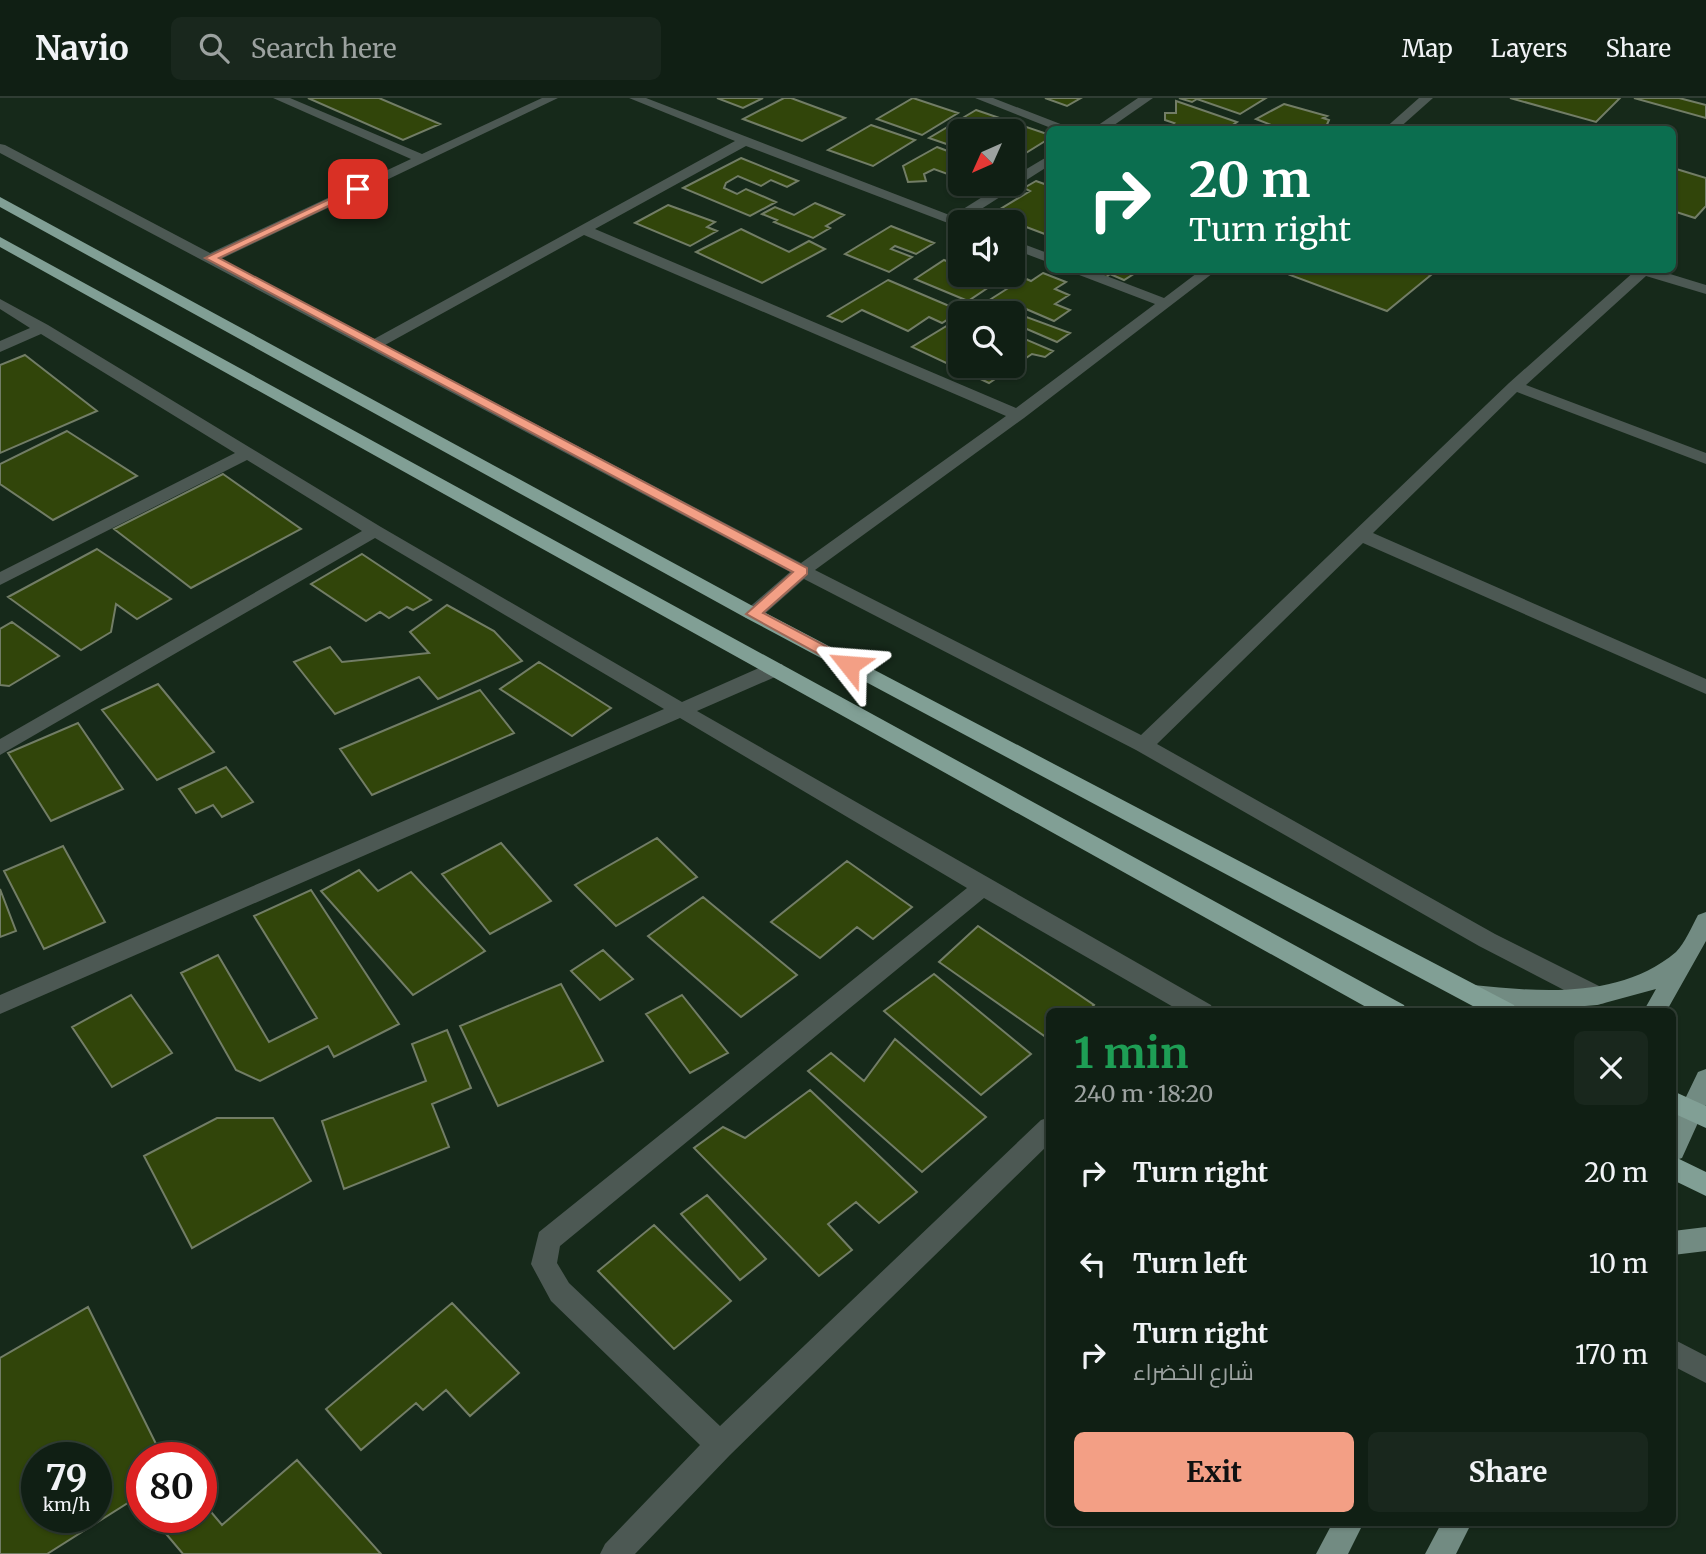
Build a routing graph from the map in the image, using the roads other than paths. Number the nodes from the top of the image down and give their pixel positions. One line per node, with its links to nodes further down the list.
1 (279, 98): 12 (street)
2 (552, 98): 12 (street)
3 (635, 98): 10 (street)
4 (981, 98): 7 (street)
5 (1147, 98): 8 (street)
6 (1418, 101): 9 (street)
7 (1059, 126)
8 (1103, 126)
9 (1393, 126)
10 (743, 142): 18 (street); 19 (street)
11 (0, 148): 23 (street)
12 (422, 159): 23 (street)
13 (1046, 162): 14 (street)
14 (1026, 174)
15 (994, 196): 17 (street)
16 (0, 201): 42 (highway)
17 (975, 210)
18 (948, 220)
19 (582, 229): 32 (street); 35 (street)
20 (0, 242): 43 (highway)
21 (1025, 249): 22 (street)
22 (1046, 256)
23 (211, 258): 32 (street)
24 (1087, 273): 30 (street)
25 (1205, 273): 30 (street)
26 (1641, 273): 34 (street)
27 (1654, 273): 28 (street)
28 (1706, 289)
29 (0, 303): 31 (street)
30 (1166, 303): 35 (street)
31 (43, 328): 33 (street); 36 (street)
32 (374, 345): 40 (street)
33 (0, 347)
34 (1515, 386): 37 (street); 39 (street)
35 (1018, 415): 40 (street)
36 (248, 453): 38 (street); 41 (street)
37 (1706, 459)
38 (375, 531): 45 (street); 47 (street)
39 (1361, 534): 44 (street); 46 (street)
40 (802, 571): 42 (street); 46 (street)
41 (0, 579)
42 (753, 614): 51 (highway)
43 (775, 669): 45 (street); 55 (highway)
44 (1706, 687)
45 (678, 710): 48 (street); 53 (street)
46 (1143, 745): 52 (street)
47 (0, 748)
48 (983, 887): 54 (street); 68 (street)
49 (1706, 921): 50 (main road)
50 (1685, 957): 52 (main road); 57 (main road)
51 (1474, 994): 52 (main road); 56 (highway)
52 (1597, 996)
53 (0, 1005)
54 (1175, 1006)
55 (1388, 1008)
56 (1499, 1008)
57 (1656, 1008)
58 (1706, 1079): 59 (main road)
59 (1691, 1110): 61 (main road)
60 (1046, 1130): 68 (street)
61 (1676, 1143)
62 (1676, 1169): 63 (highway)
63 (1706, 1185)
64 (1706, 1239): 65 (main road)
65 (1676, 1243)
66 (1676, 1354): 67 (street)
67 (1706, 1370)
68 (720, 1445): 71 (street)
69 (1348, 1526): 72 (main road)
70 (1456, 1526): 73 (main road)
71 (615, 1554)
72 (1331, 1554)
73 (1440, 1554)

